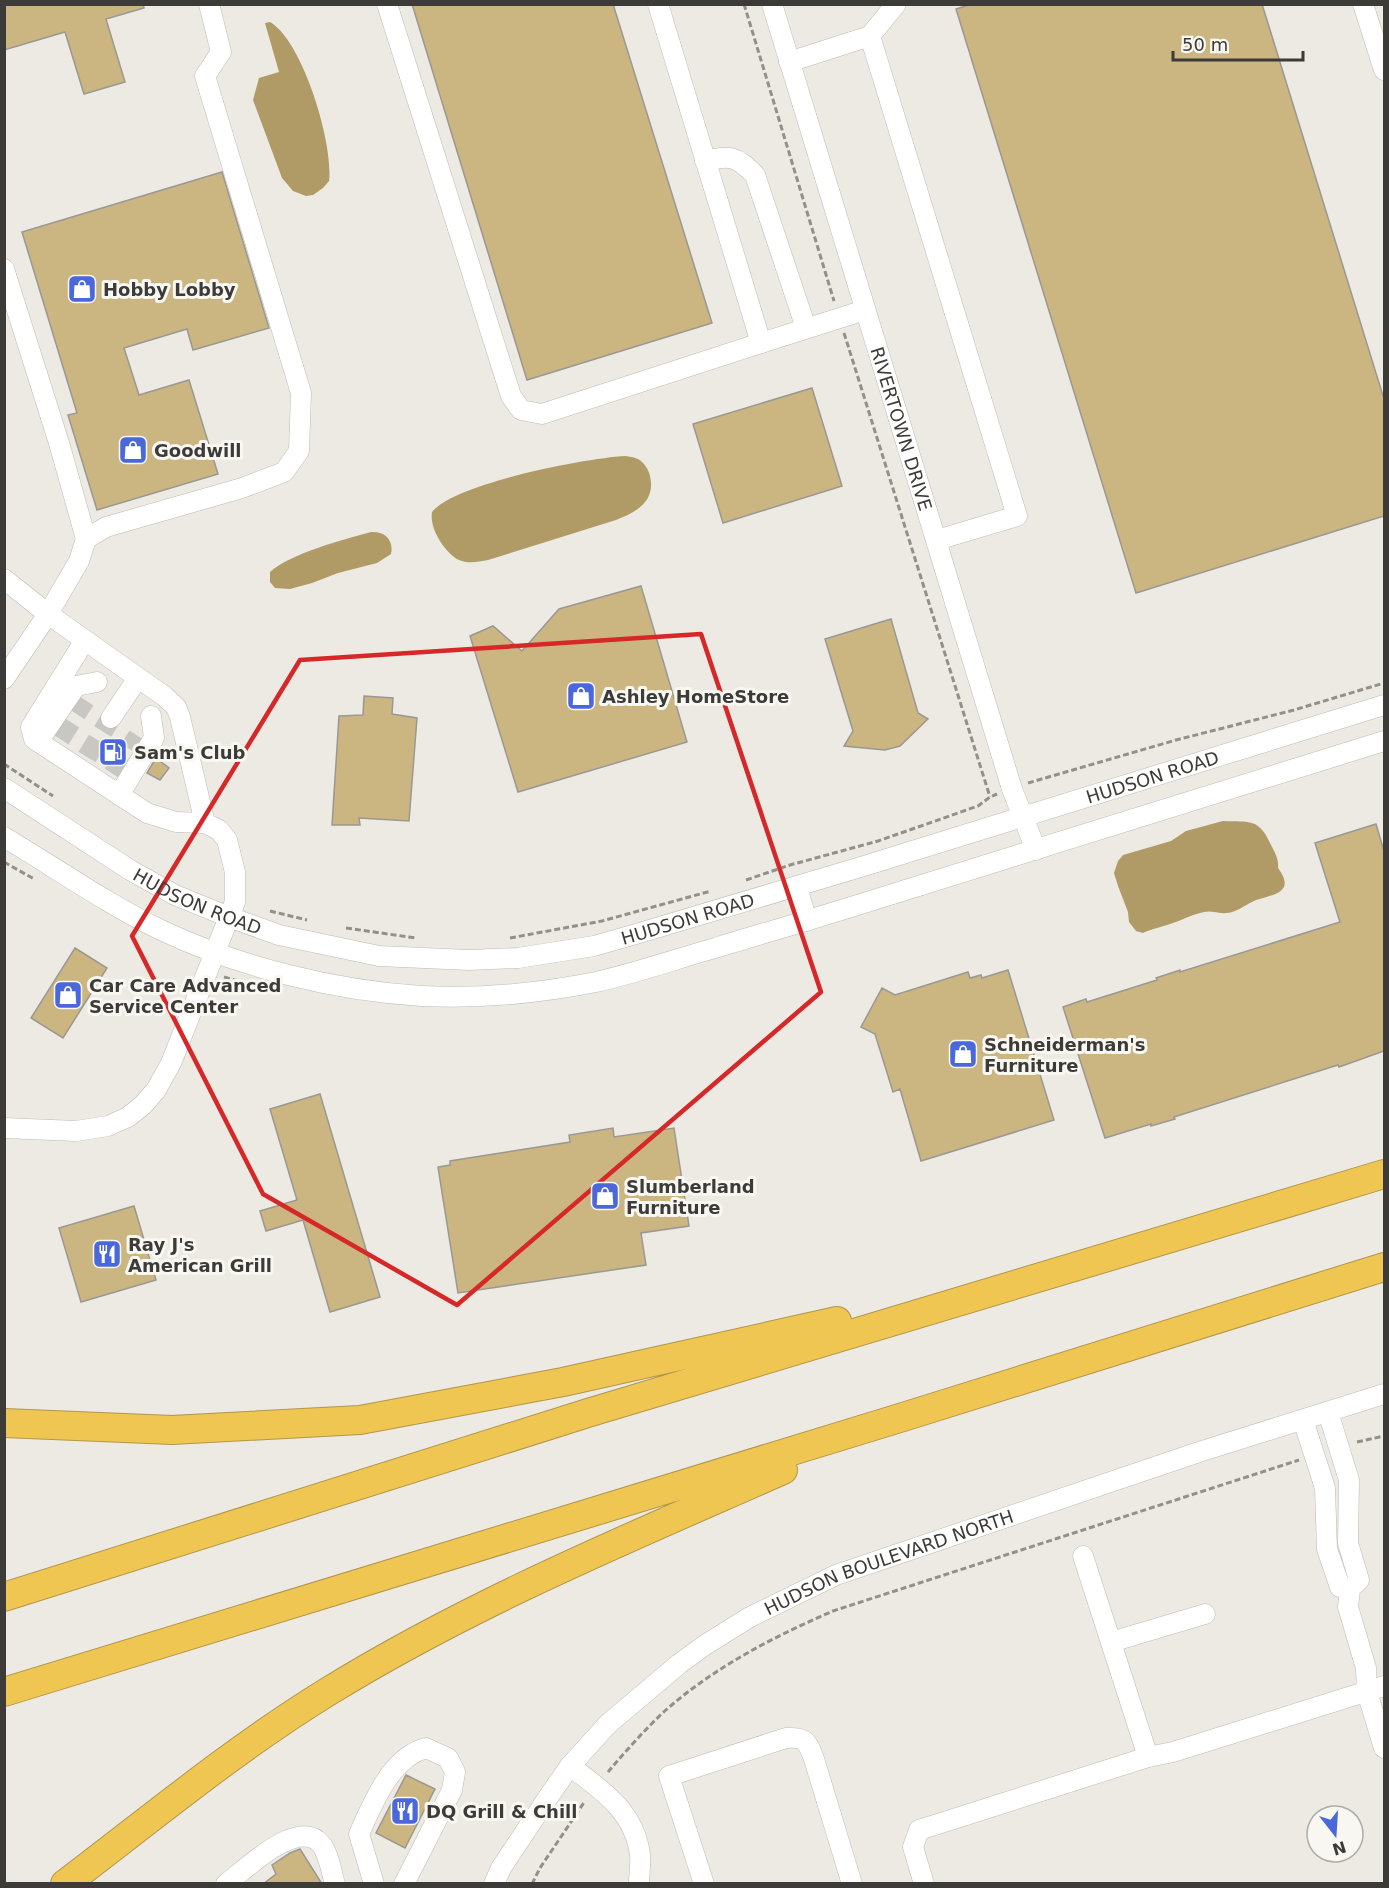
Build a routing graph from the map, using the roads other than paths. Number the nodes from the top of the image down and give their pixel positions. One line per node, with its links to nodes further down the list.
1 (208, 4): 15 (street)
2 (387, 4): 14 (street)
3 (658, 4): 10 (street)
4 (772, 4): 8 (street, RIVERTOWN DRIVE)
5 (896, 4): 7 (street)
6 (1363, 4): 9 (street)
7 (870, 36): 8 (street); 16 (street)
8 (789, 62): 12 (street, RIVERTOWN DRIVE)
9 (1384, 70)
10 (705, 161): 13 (street); 14 (street)
11 (4, 269): 15 (street)
12 (865, 310): 13 (street); 16 (street, RIVERTOWN DRIVE)
13 (806, 328): 14 (street)
14 (761, 343)
15 (86, 539): 18 (street)
16 (937, 540): 34 (street, RIVERTOWN DRIVE)
17 (4, 579): 18 (street)
18 (48, 614): 19 (street); 22 (street)
19 (85, 640): 20 (street); 31 (street)
20 (112, 659): 21 (street); 23 (street)
21 (138, 678): 24 (street); 28 (street)
22 (4, 679)
23 (97, 682): 25 (street); 31 (street)
24 (164, 696): 27 (street); 35 (street)
25 (85, 700)
26 (1384, 705): 34 (street, HUDSON ROAD)
27 (151, 716): 29 (street); 32 (street)
28 (111, 718)
29 (138, 736)
30 (1384, 741): 37 (street, HUDSON ROAD)
31 (50, 744): 32 (street)
32 (112, 785): 35 (street)
33 (4, 788): 39 (street, HUDSON ROAD)
34 (1023, 817): 37 (street, RIVERTOWN DRIVE); 38 (street, HUDSON ROAD)
35 (205, 823): 39 (street)
36 (4, 837): 41 (street, HUDSON ROAD)
37 (1036, 850): 40 (street, HUDSON ROAD)
38 (797, 887): 39 (street, HUDSON ROAD); 40 (street)
39 (229, 917): 41 (street)
40 (807, 921): 41 (street, HUDSON ROAD)
41 (215, 952): 42 (street)
42 (4, 1128)
43 (1384, 1174): 45 (highway)
44 (1384, 1267): 48 (highway)
45 (970, 1300): 50 (highway); 55 (highway)
46 (1384, 1394): 47 (street, HUDSON BOULEVARD NORTH)
47 (1328, 1412): 49 (street, HUDSON BOULEVARD NORTH); 51 (street)
48 (903, 1418): 59 (highway); 63 (highway)
49 (1304, 1420): 52 (street); 62 (street, HUDSON BOULEVARD NORTH)
50 (4, 1423)
51 (1348, 1543): 52 (street); 54 (street)
52 (1327, 1549): 54 (street)
53 (1083, 1556): 57 (street)
54 (1350, 1589): 58 (street)
55 (4, 1597)
56 (1205, 1614): 57 (street)
57 (1111, 1642): 61 (street)
58 (1376, 1689): 60 (street); 61 (street)
59 (4, 1692)
60 (1384, 1748)
61 (1148, 1757): 72 (street)
62 (570, 1766): 68 (street, HUDSON BOULEVARD NORTH); 69 (street)
63 (65, 1884)
64 (226, 1884): 65 (street)
65 (335, 1884)
66 (374, 1884): 67 (street)
67 (404, 1884)
68 (494, 1884)
69 (639, 1884)
70 (704, 1884): 71 (street)
71 (852, 1884)
72 (924, 1884)

